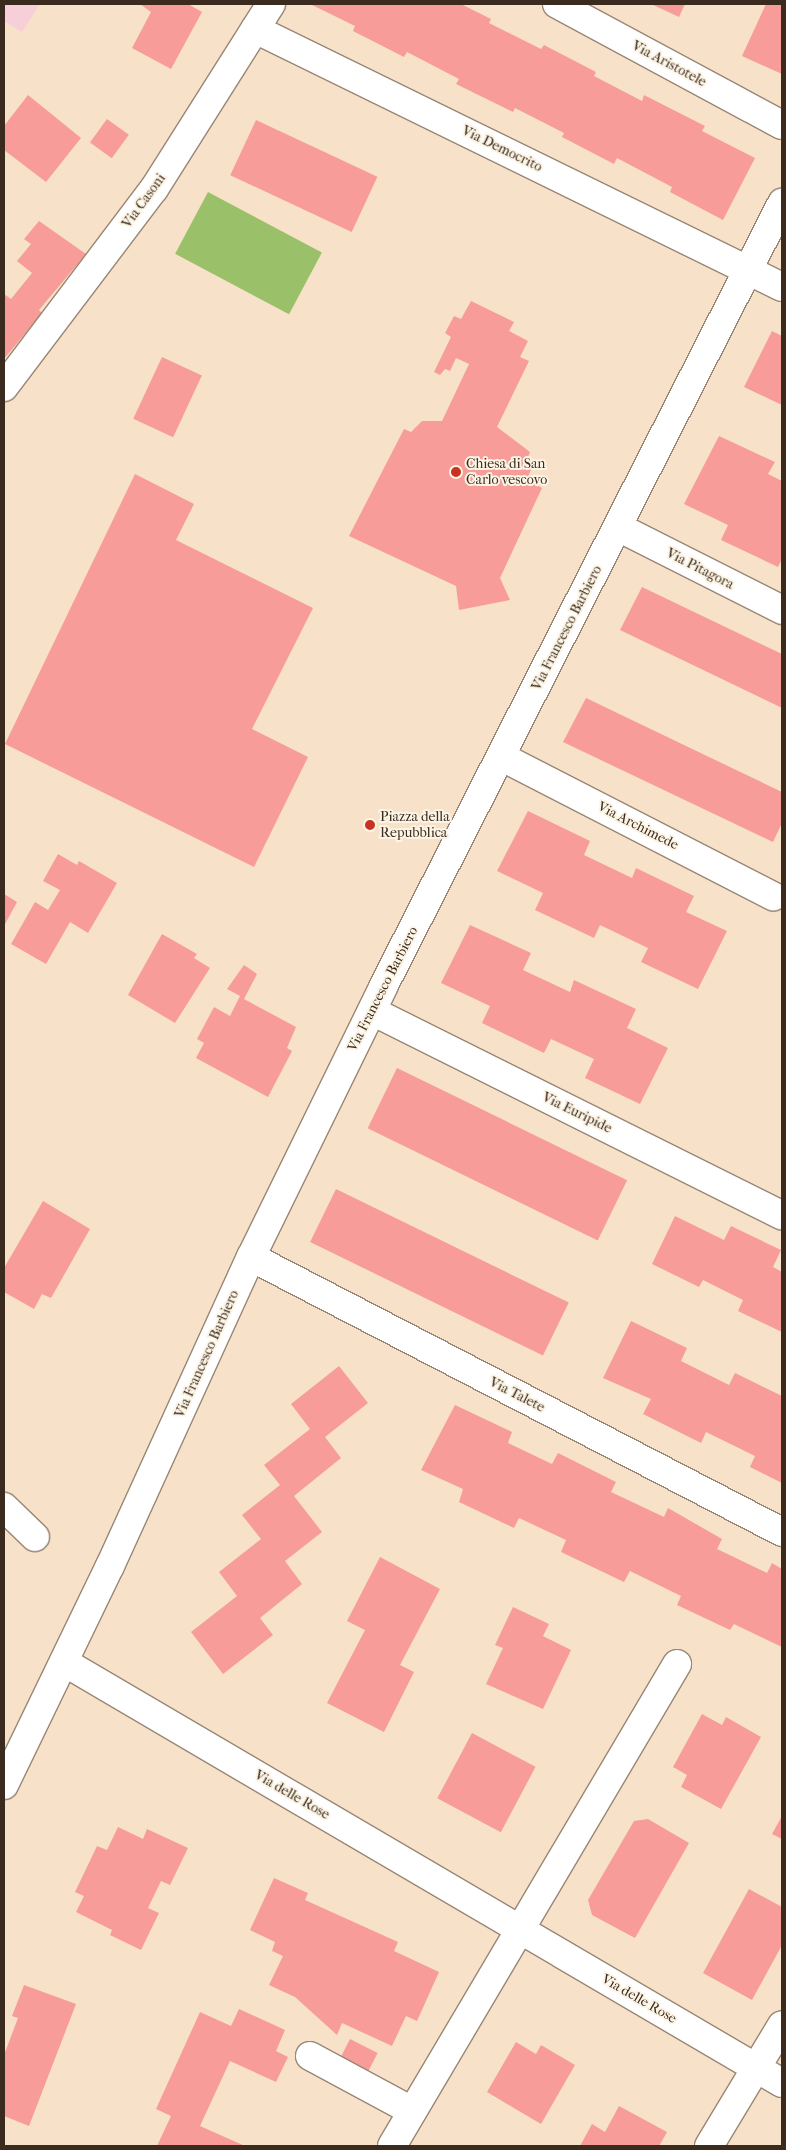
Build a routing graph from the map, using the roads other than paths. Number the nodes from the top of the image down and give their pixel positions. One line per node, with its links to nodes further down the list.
1 (271, 4): 3 (street, Via Casoni)
2 (557, 4): 4 (street, Via Aristotele)
3 (255, 29): 6 (street, Via Democrito); 8 (street, Via Casoni)
4 (782, 125)
5 (782, 203): 6 (street, Via Francesco Barbiero)
6 (750, 270): 7 (street, Via Democrito); 9 (street, Via Francesco Barbiero)
7 (782, 287)
8 (4, 388)
9 (618, 527): 10 (street, Via Pitagora); 11 (street, Via Francesco Barbiero)
10 (782, 610)
11 (502, 756): 12 (street, Via Archimede); 13 (street, Via Francesco Barbiero)
12 (773, 896)
13 (372, 1011): 14 (street, Via Euripide); 15 (street, Via Francesco Barbiero)
14 (782, 1215)
15 (251, 1257): 17 (street, Via Talete); 19 (street, Via Francesco Barbiero)
16 (4, 1507): 18 (street)
17 (782, 1532)
18 (35, 1537)
19 (64, 1662): 21 (street, Via Francesco Barbiero); 22 (street, Via delle Rose)
20 (677, 1664): 22 (street)
21 (4, 1785)
22 (520, 1929): 25 (street, Via delle Rose); 27 (street)
23 (782, 2025): 25 (street)
24 (310, 2056): 27 (street)
25 (758, 2068): 26 (street, Via delle Rose); 29 (street)
26 (782, 2083)
27 (412, 2111): 28 (street)
28 (392, 2146)
29 (709, 2146)

